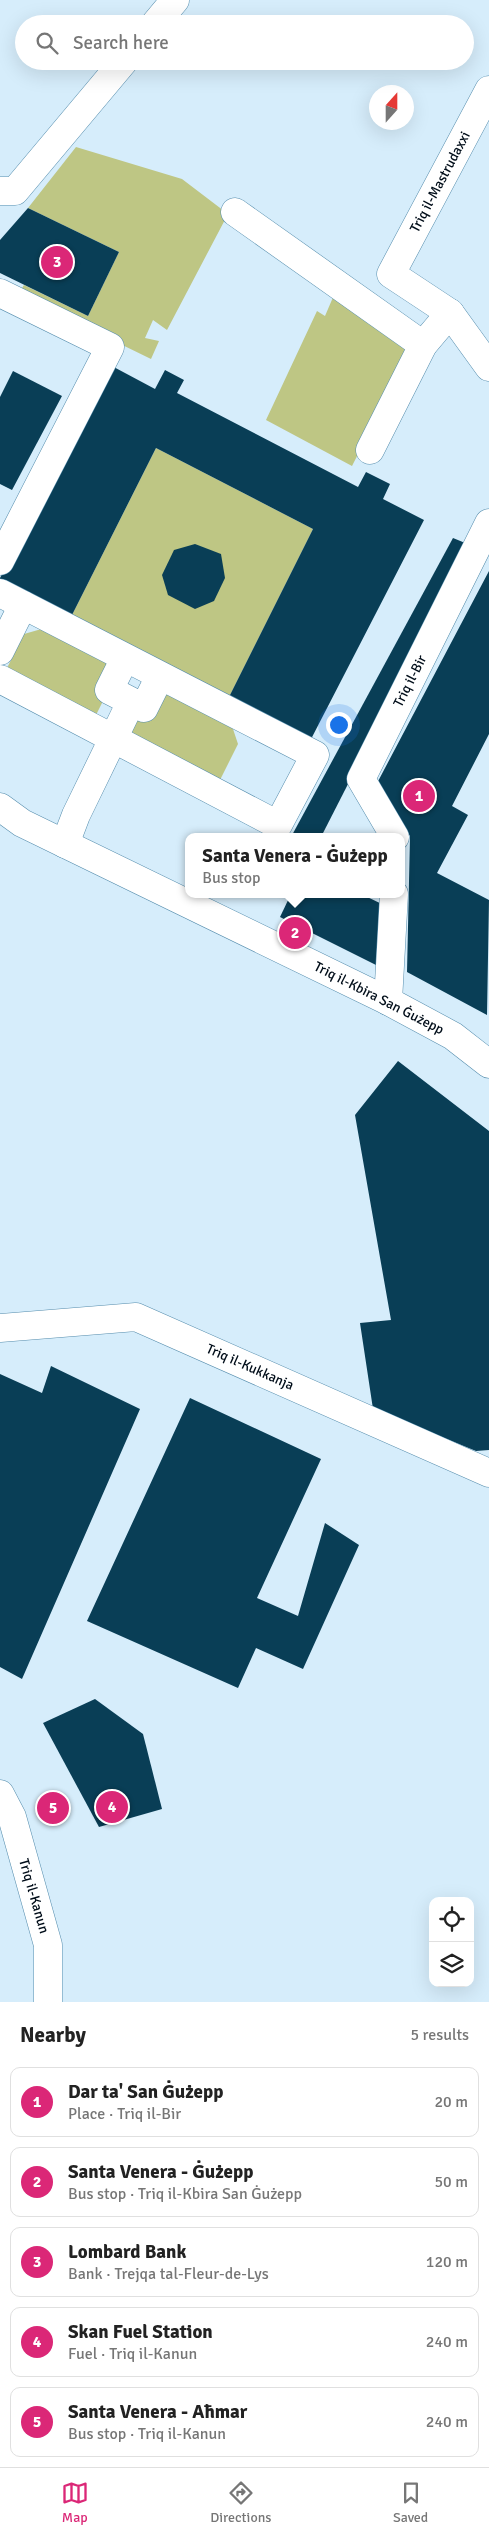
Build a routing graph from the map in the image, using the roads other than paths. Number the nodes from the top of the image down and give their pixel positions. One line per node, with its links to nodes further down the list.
1 (175, 0): 2 (street)
2 (162, 15)
3 (116, 70): 5 (street)
4 (489, 90): 8 (street, Triq il-Mastrudaxxi)
5 (8, 191)
6 (235, 212): 9 (street)
7 (0, 293): 13 (street)
8 (450, 313): 9 (street); 10 (street)
9 (423, 345): 11 (street)
10 (489, 367)
11 (370, 450)
12 (489, 524): 23 (street, Triq il-Bir)
13 (0, 561)
14 (12, 599): 15 (street); 16 (street)
15 (0, 651)
16 (125, 658): 17 (street); 19 (street)
17 (160, 676): 19 (street); 20 (street)
18 (0, 679): 20 (street)
19 (131, 702): 20 (street)
20 (114, 739): 24 (street)
21 (0, 807): 22 (street, Triq il-Kbira San Ġużepp)
22 (11, 821): 24 (street, Triq il-Kbira San Ġużepp)
23 (393, 833)
24 (65, 844): 26 (street, Triq il-Kbira San Ġużepp)
25 (394, 898): 26 (street)
26 (388, 1001): 27 (street, Triq il-Kbira San Ġużepp)
27 (489, 1064)
28 (0, 1328): 29 (street, Triq il-Kukkanja)
29 (489, 1473)
30 (0, 1794): 31 (street, Triq il-Kanun)
31 (48, 2002)

